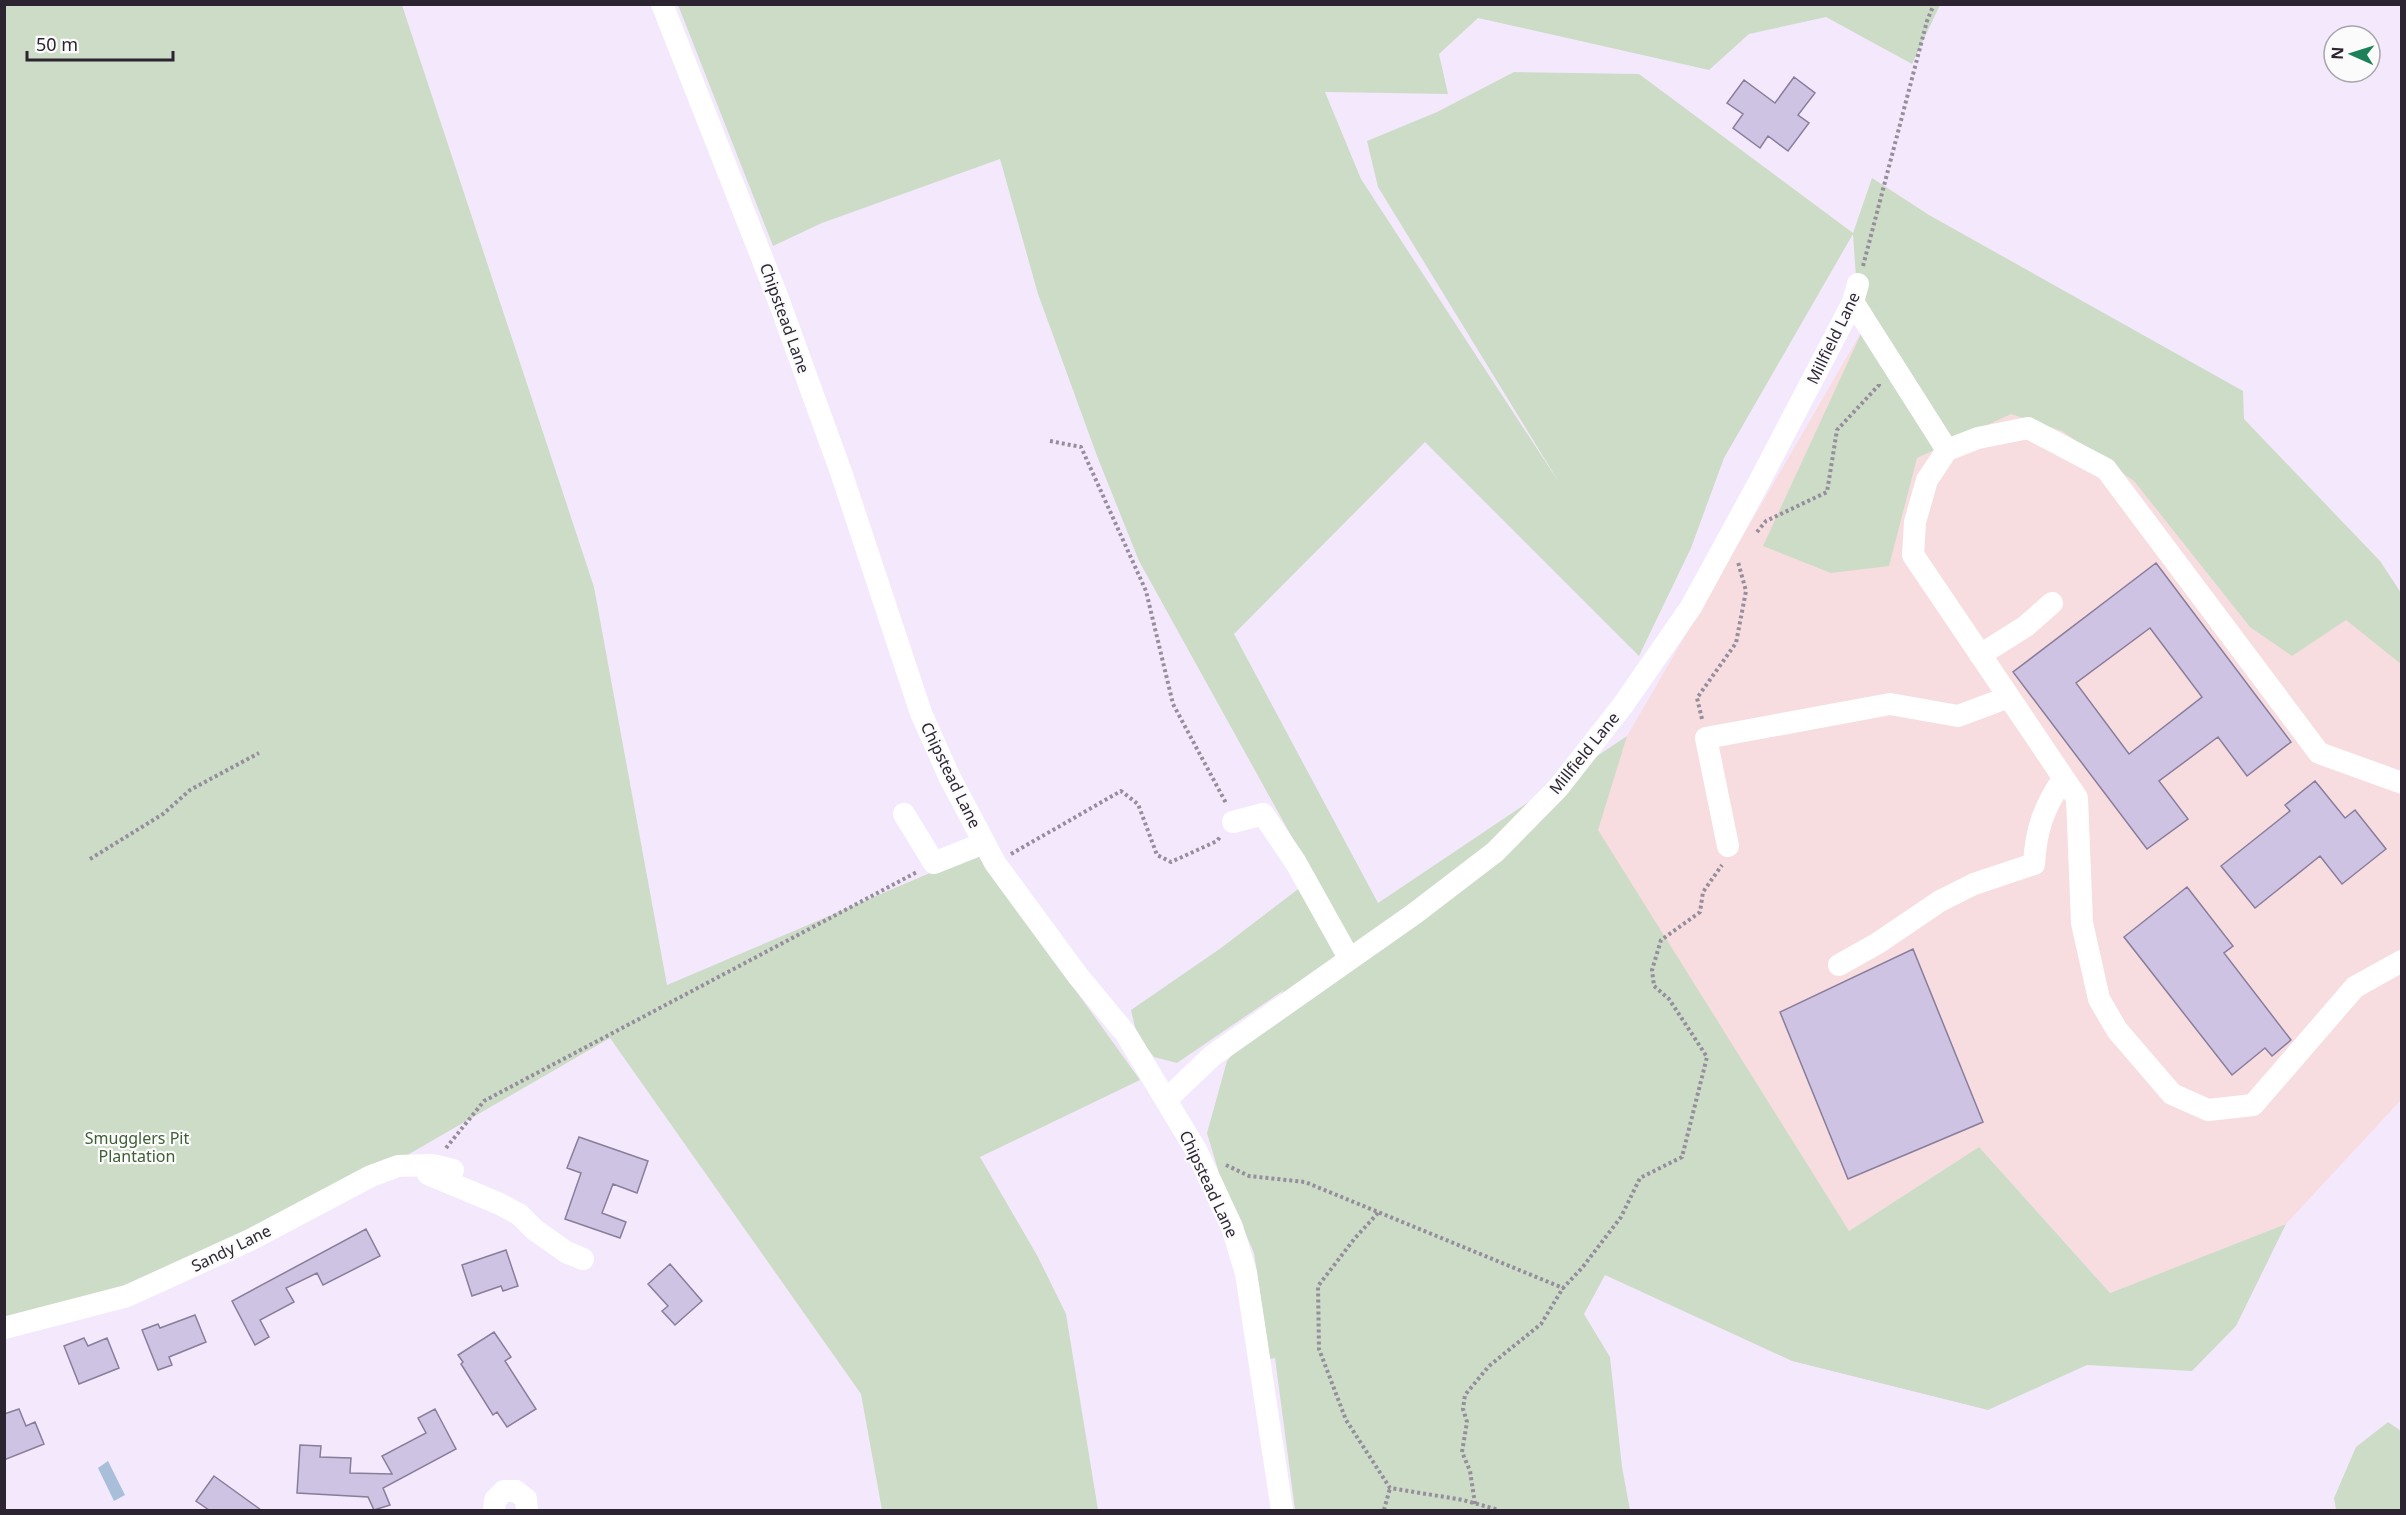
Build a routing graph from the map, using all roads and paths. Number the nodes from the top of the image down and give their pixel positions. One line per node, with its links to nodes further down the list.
1 (662, 4): 18 (street, Chipstead Lane)
2 (1934, 4): 3 (path)
3 (1856, 293): 6 (street); 23 (street, Millfield Lane)
4 (1878, 375): 7 (path)
5 (1050, 441): 17 (path)
6 (1947, 450): 10 (street); 15 (street)
7 (1751, 539)
8 (1737, 557): 12 (path)
9 (2052, 603): 10 (street)
10 (1980, 655): 11 (street)
11 (2009, 697): 12 (street); 14 (street)
12 (1706, 738): 19 (street)
13 (259, 753): 20 (path)
14 (2063, 778): 24 (street); 25 (street)
15 (2402, 783)
16 (904, 814): 21 (street)
17 (1233, 822): 22 (path); 23 (street)
18 (984, 843): 21 (street); 22 (street, Chipstead Lane)
19 (1728, 846): 31 (path)
20 (90, 859)
21 (934, 863): 28 (path)
22 (995, 863): 26 (street, Chipstead Lane)
23 (1349, 958): 26 (street, Millfield Lane)
24 (2402, 961)
25 (1839, 965)
26 (1166, 1100): 27 (street, Chipstead Lane)
27 (1196, 1150): 29 (path); 37 (street, Chipstead Lane)
28 (432, 1167): 30 (street); 32 (street, Sandy Lane)
29 (1378, 1213): 31 (path); 33 (path)
30 (583, 1259)
31 (1563, 1288): 34 (path)
32 (4, 1328)
33 (1390, 1488): 34 (path); 38 (path)
34 (1475, 1504): 39 (path)
35 (494, 1510): 36 (street)
36 (527, 1510)
37 (1282, 1510)
38 (1384, 1510)
39 (1499, 1510)

